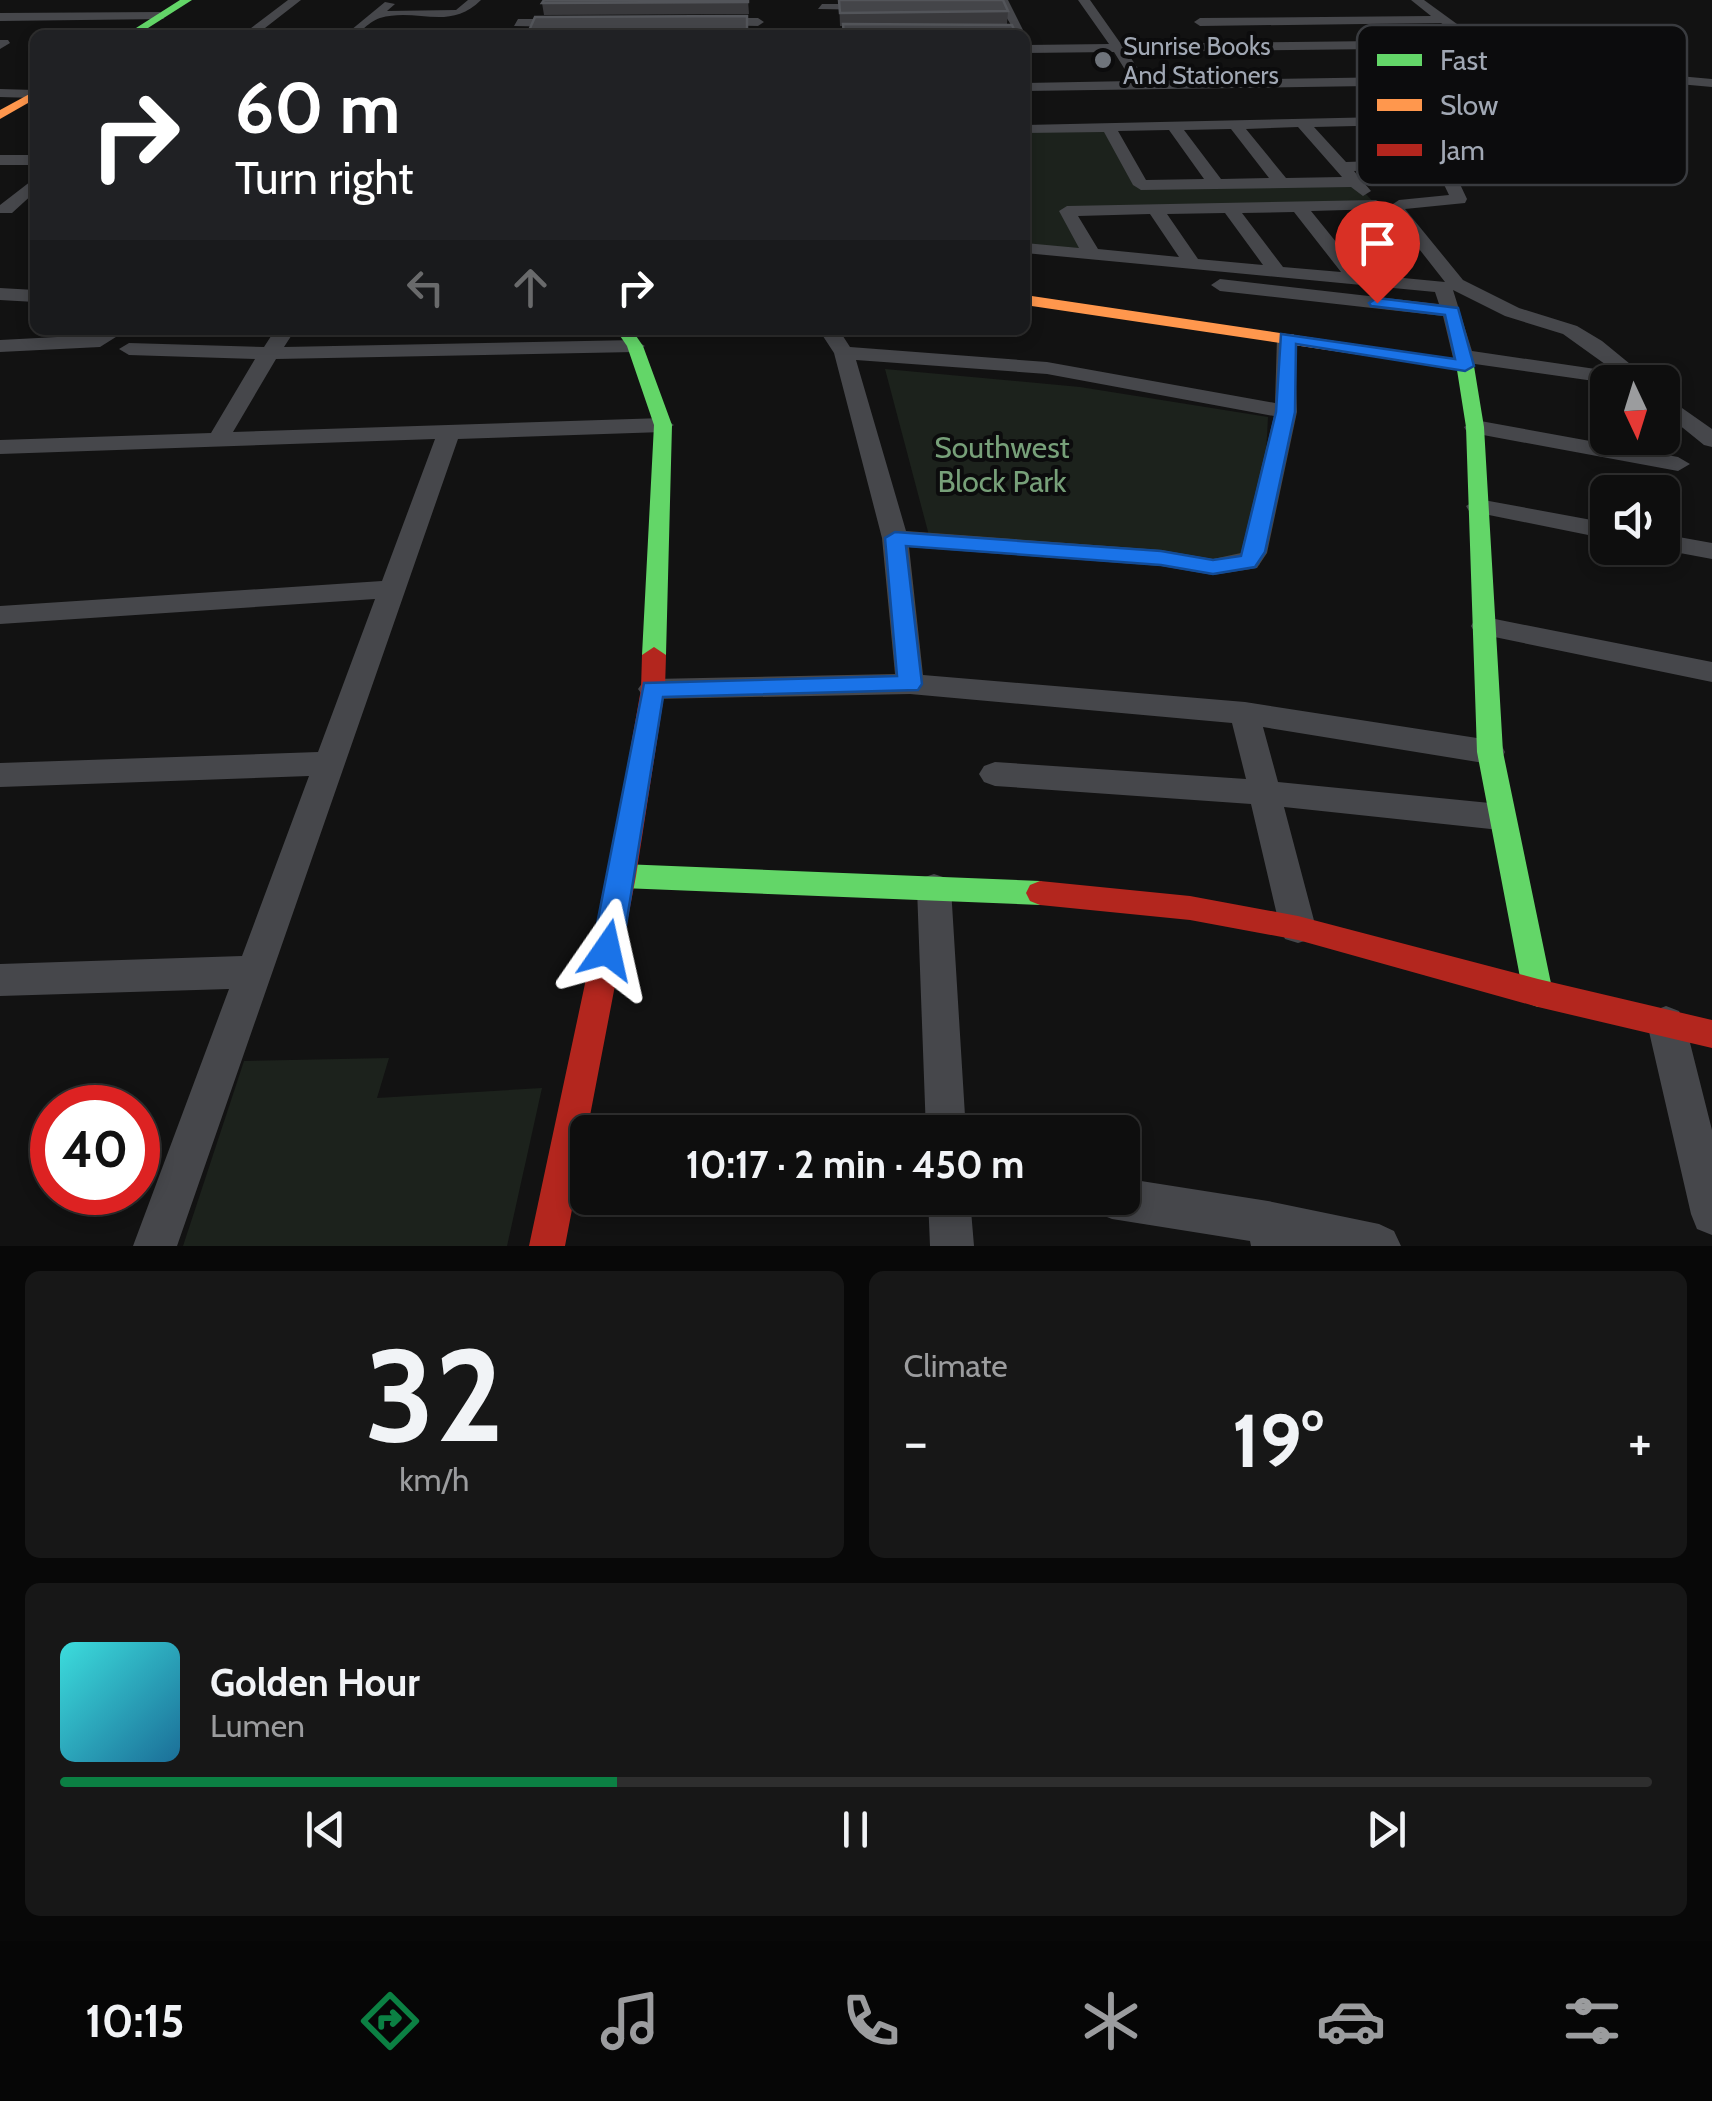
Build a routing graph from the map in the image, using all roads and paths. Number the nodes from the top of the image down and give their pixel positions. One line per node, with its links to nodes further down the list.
1 (186, 0): 17 (street)
2 (296, 0): 30 (street)
3 (394, 0): 14 (street)
4 (475, 0): 14 (street)
5 (1084, 0): 39 (street)
6 (1417, 0): 19 (street)
7 (1004, 3): 9 (street); 35 (street)
8 (895, 6): 20 (street)
9 (987, 6)
10 (564, 10): 24 (street)
11 (1291, 10): 23 (street)
12 (1337, 10): 22 (street)
13 (1384, 10): 18 (street)
14 (376, 15): 31 (street)
15 (700, 15): 28 (street)
16 (0, 16): 17 (street)
17 (160, 16): 29 (street)
18 (1396, 19): 19 (street); 22 (street)
19 (1446, 19): 27 (street)
20 (824, 20): 21 (street); 33 (street)
21 (880, 20)
22 (1349, 20): 23 (street)
23 (1303, 21): 38 (street)
24 (518, 23): 25 (street); 32 (street)
25 (573, 23)
26 (999, 25): 34 (street)
27 (1454, 25)
28 (756, 28)
29 (138, 30)
30 (255, 30)
31 (357, 30)
32 (513, 30)
33 (886, 30)
34 (1009, 30)
35 (1019, 30)
36 (1030, 38): 39 (street)
37 (1357, 45): 38 (street)
38 (1219, 47): 39 (street)
39 (1120, 49): 43 (street)
40 (1687, 81): 42 (street)
41 (1357, 82): 43 (street)
42 (1712, 83)
43 (1139, 86): 44 (street)
44 (1030, 87)
45 (30, 98): 46 (street)
46 (1, 108)
47 (1357, 123): 48 (street)
48 (1304, 125): 49 (street); 55 (street)
49 (1236, 126): 50 (street); 58 (street)
50 (1174, 127): 51 (street); 59 (street)
51 (1109, 128): 52 (street); 59 (street)
52 (1030, 130)
53 (0, 160): 54 (street)
54 (30, 160)
55 (1340, 166): 56 (street); 57 (street)
56 (1357, 166)
57 (1355, 182): 58 (street)
58 (1281, 183): 59 (street)
59 (1216, 184)
60 (1358, 185): 63 (street)
61 (1453, 185): 90 (street)
62 (30, 187): 66 (street)
63 (1376, 205): 64 (street); 74 (street)
64 (1298, 206): 65 (street); 73 (street)
65 (1230, 208): 67 (street); 71 (street)
66 (6, 209)
67 (1155, 209): 69 (street); 70 (street)
68 (1030, 245): 69 (street)
69 (1092, 254): 70 (street)
70 (1193, 264): 71 (street)
71 (1278, 272): 73 (street)
72 (1149, 277): 78 (street)
73 (1357, 280): 74 (street)
74 (1442, 287): 78 (street)
75 (0, 294): 76 (street)
76 (30, 296)
77 (1030, 301): 83 (street)
78 (1452, 312): 89 (street)
79 (282, 335): 87 (street)
80 (462, 335): 86 (street)
81 (832, 335): 88 (street)
82 (629, 338): 86 (street); 94 (street)
83 (1287, 338): 89 (street); 92 (street)
84 (123, 339): 85 (street); 87 (street)
85 (0, 346)
86 (477, 349): 87 (street)
87 (269, 353): 98 (street)
88 (844, 353): 92 (street); 103 (street)
89 (1465, 361): 91 (street); 95 (street)
90 (1618, 365)
91 (1590, 375)
92 (1286, 412): 103 (street)
93 (1680, 414): 97 (street)
94 (663, 426): 96 (street); 111 (street)
95 (1475, 427): 100 (street); 101 (street)
96 (448, 436): 98 (street); 106 (street)
97 (1712, 440)
98 (218, 441): 99 (street)
99 (0, 447)
100 (1678, 464)
101 (1478, 506): 102 (street); 108 (street)
102 (1590, 528)
103 (895, 538): 110 (street)
104 (1680, 546): 105 (street)
105 (1712, 552)
106 (394, 588): 107 (street); 114 (street)
107 (0, 614)
108 (1485, 626): 109 (street); 113 (street)
109 (1712, 672)
110 (910, 684): 111 (street); 112 (street)
111 (652, 689): 119 (street)
112 (1245, 713): 113 (street); 117 (street)
113 (1490, 752): 118 (street)
114 (331, 762): 116 (street); 122 (street)
115 (995, 774): 117 (street)
116 (0, 775)
117 (1266, 793): 118 (street); 121 (street)
118 (1500, 817): 124 (street)
119 (622, 876): 120 (street); 133 (street)
120 (934, 888): 121 (street); 127 (street)
121 (1298, 928): 124 (street)
122 (255, 972): 123 (street); 132 (street)
123 (0, 980)
124 (1538, 993): 125 (street)
125 (1666, 1023): 126 (street); 129 (street)
126 (1712, 1034)
127 (945, 1115)
128 (1140, 1204): 131 (street)
129 (1712, 1214)
130 (950, 1215): 134 (street)
131 (1270, 1234): 135 (street)
132 (155, 1246)
133 (547, 1246)
134 (952, 1246)
135 (1379, 1246)

